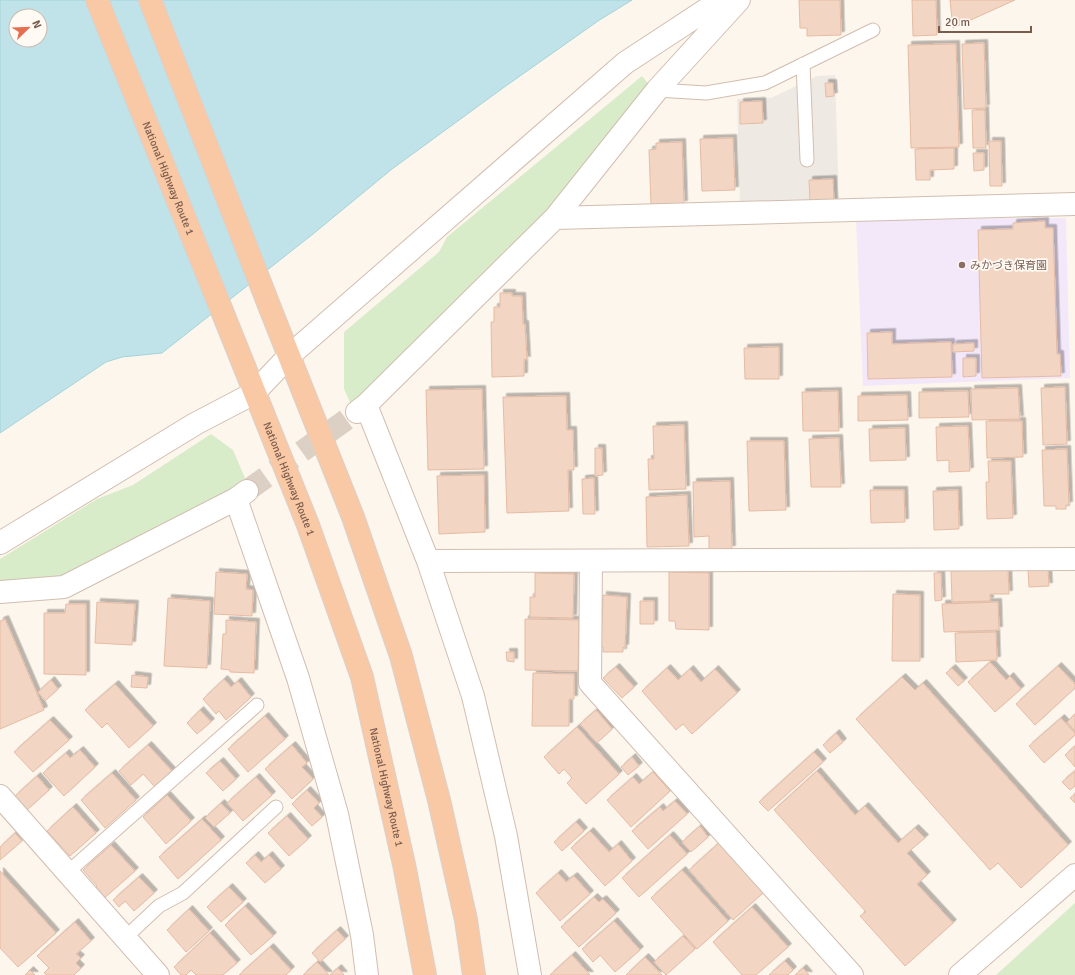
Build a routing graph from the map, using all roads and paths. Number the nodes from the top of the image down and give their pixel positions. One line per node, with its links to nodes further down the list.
1 (97, 0): 12 (highway, National Highway Route 1)
2 (150, 0): 11 (highway)
3 (721, 0): 11 (street)
4 (739, 0): 7 (street)
5 (873, 30): 6 (lane)
6 (803, 64): 7 (lane); 8 (lane)
7 (657, 90): 10 (street)
8 (807, 160)
9 (1075, 204): 10 (street)
10 (555, 218): 15 (street)
11 (289, 356): 12 (street); 27 (highway)
12 (254, 393): 13 (street); 26 (highway, National Highway Route 1)
13 (0, 543)
14 (1075, 559): 16 (street)
15 (428, 561): 16 (street); 28 (street)
16 (591, 561): 29 (street)
17 (0, 592): 25 (street)
18 (256, 705): 21 (lane)
19 (0, 796): 21 (street)
20 (276, 807): 23 (lane)
21 (68, 872): 23 (street)
22 (1075, 875): 30 (street)
23 (126, 938): 24 (street)
24 (158, 975)
25 (367, 975)
26 (425, 975)
27 (474, 975)
28 (530, 975)
29 (852, 975)
30 (960, 975)

